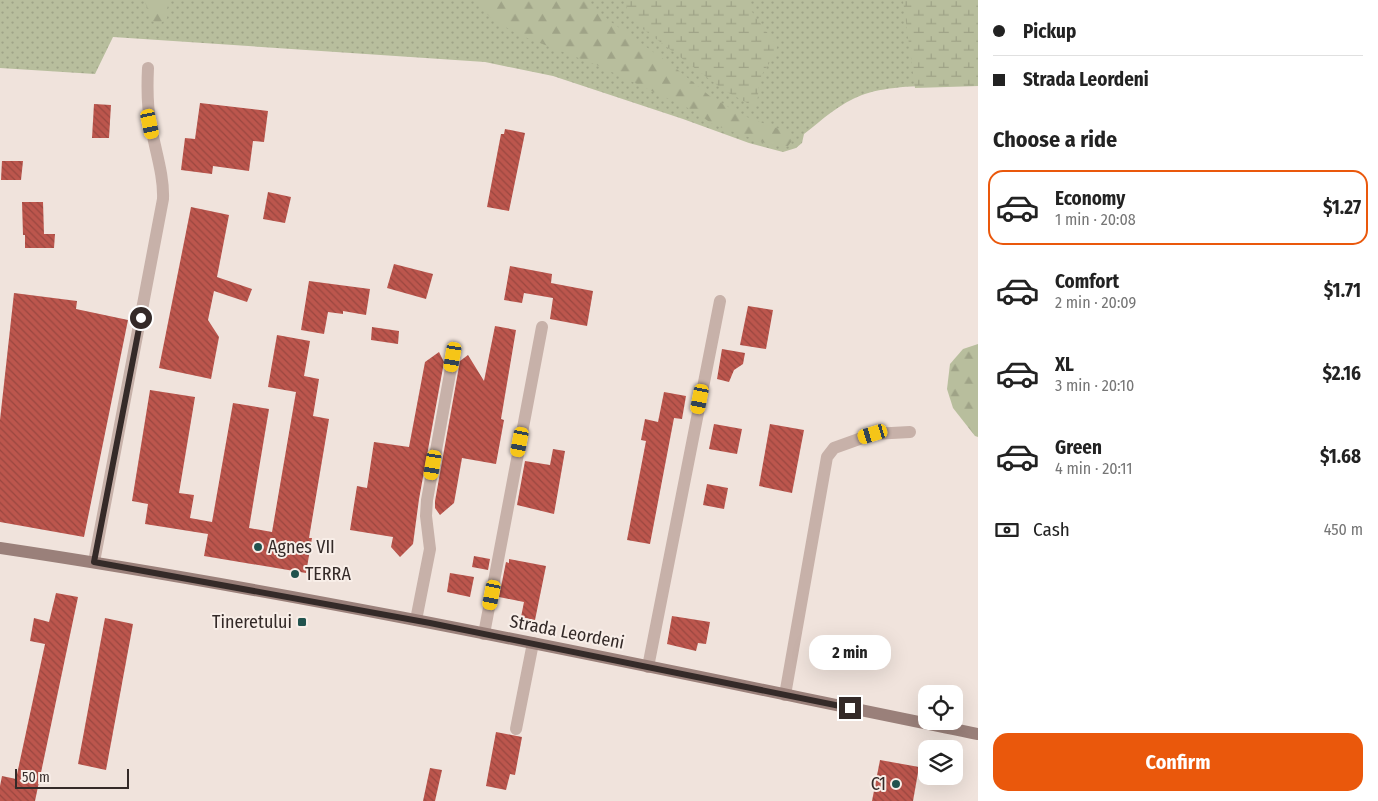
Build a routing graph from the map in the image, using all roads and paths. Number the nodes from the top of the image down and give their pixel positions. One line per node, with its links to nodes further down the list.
1 (148, 68): 7 (street)
2 (720, 302): 11 (street)
3 (542, 327): 9 (street)
4 (453, 357): 8 (street)
5 (910, 432): 12 (street)
6 (0, 548): 7 (main road, Strada Leordeni)
7 (94, 562): 8 (main road, Strada Leordeni)
8 (416, 620): 9 (main road, Strada Leordeni)
9 (484, 634): 10 (main road, Strada Leordeni)
10 (533, 644): 11 (main road, Strada Leordeni); 13 (street)
11 (648, 667): 12 (main road, Strada Leordeni)
12 (785, 695): 14 (main road, Strada Leordeni)
13 (516, 729)
14 (978, 734)

